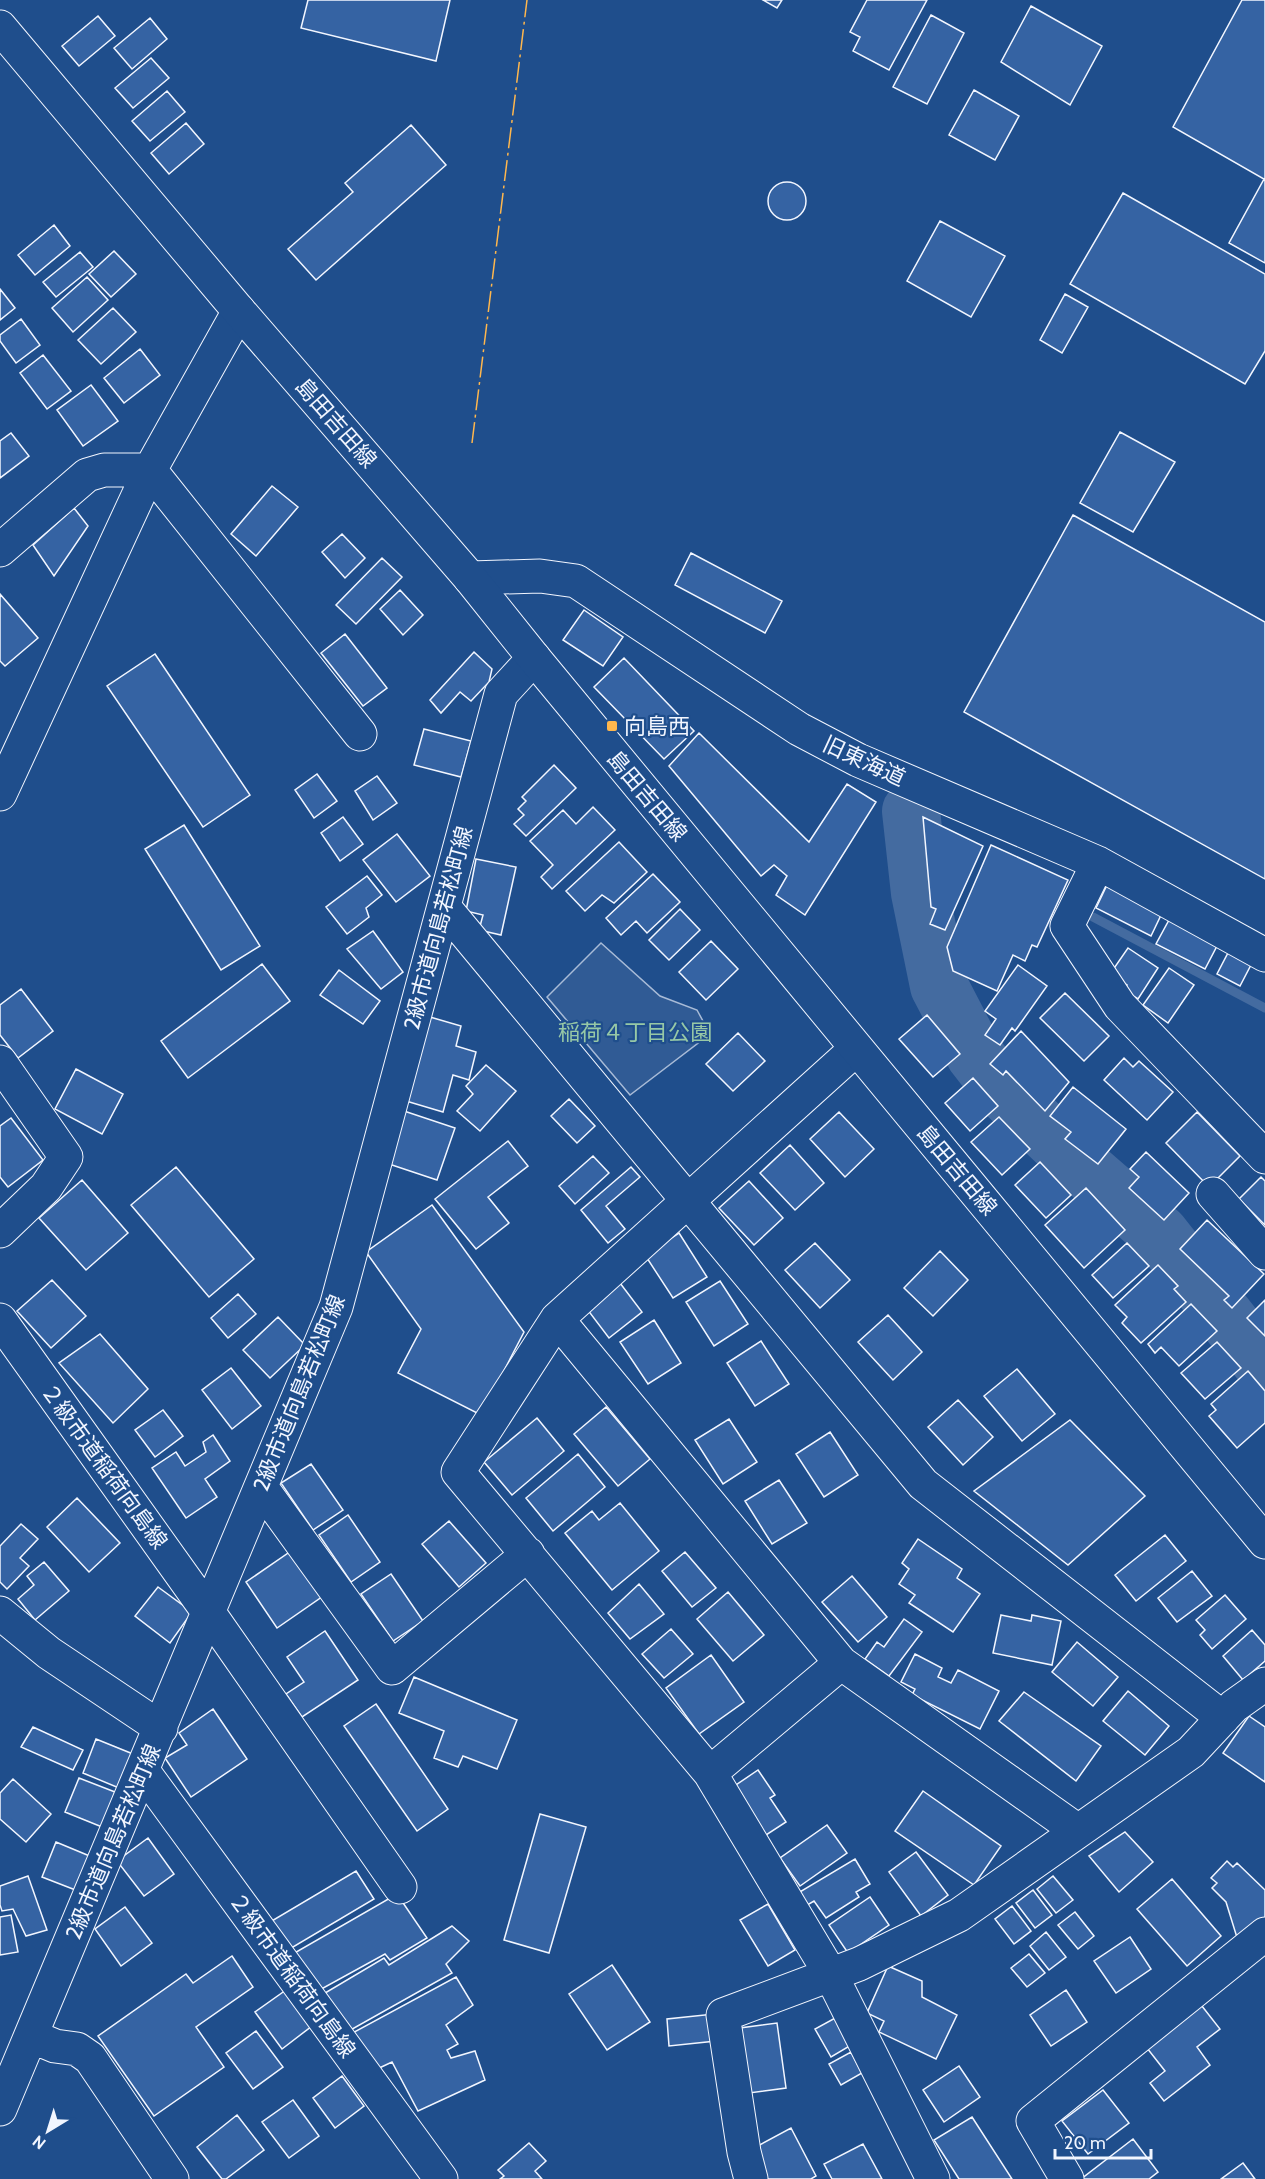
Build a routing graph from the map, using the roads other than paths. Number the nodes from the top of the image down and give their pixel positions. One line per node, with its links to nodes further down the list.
1 (0, 27): 2 (street, 島田吉田線)
2 (239, 311): 3 (street); 5 (street, 島田吉田線)
3 (150, 470): 4 (street); 7 (street); 8 (street)
4 (0, 550)
5 (470, 579): 6 (street, 島田吉田線); 9 (street, 旧東海道)
6 (534, 658): 10 (street, 2級市道向島若松町線); 12 (street, 島田吉田線)
7 (360, 734)
8 (0, 794)
9 (1098, 863): 11 (street, 旧東海道); 14 (street)
10 (444, 907): 16 (street); 21 (street, 2級市道向島若松町線)
11 (1265, 955)
12 (856, 1049): 16 (street); 22 (street, 島田吉田線)
13 (0, 1062): 17 (street)
14 (1265, 1158)
15 (1213, 1194): 18 (street)
16 (687, 1201): 19 (street); 28 (street)
17 (0, 1231)
18 (1265, 1253)
19 (557, 1319): 23 (street); 26 (street)
20 (0, 1320): 25 (street, ２級市道稲荷向島線)
21 (261, 1487): 23 (street); 25 (street, 2級市道向島若松町線)
22 (1265, 1542)
23 (528, 1554): 31 (street)
24 (0, 1612): 29 (street)
25 (209, 1612): 29 (street, 2級市道向島若松町線); 33 (street, ２級市道稲荷向島線)
26 (841, 1663): 31 (street); 32 (street)
27 (1265, 1684): 28 (street)
28 (1223, 1718): 32 (street)
29 (161, 1728): 30 (street, 2級市道向島若松町線)
30 (143, 1771): 36 (street, 2級市道向島若松町線); 39 (street, ２級市道稲荷向島線)
31 (710, 1773): 35 (street)
32 (1078, 1831): 35 (street)
33 (400, 1887)
34 (1265, 1934): 42 (street)
35 (831, 1975): 40 (street); 41 (street)
36 (31, 2036): 37 (street, 2級市道向島若松町線); 38 (street)
37 (0, 2109)
38 (172, 2179)
39 (441, 2179)
40 (751, 2179)
41 (933, 2179)
42 (1067, 2179)

